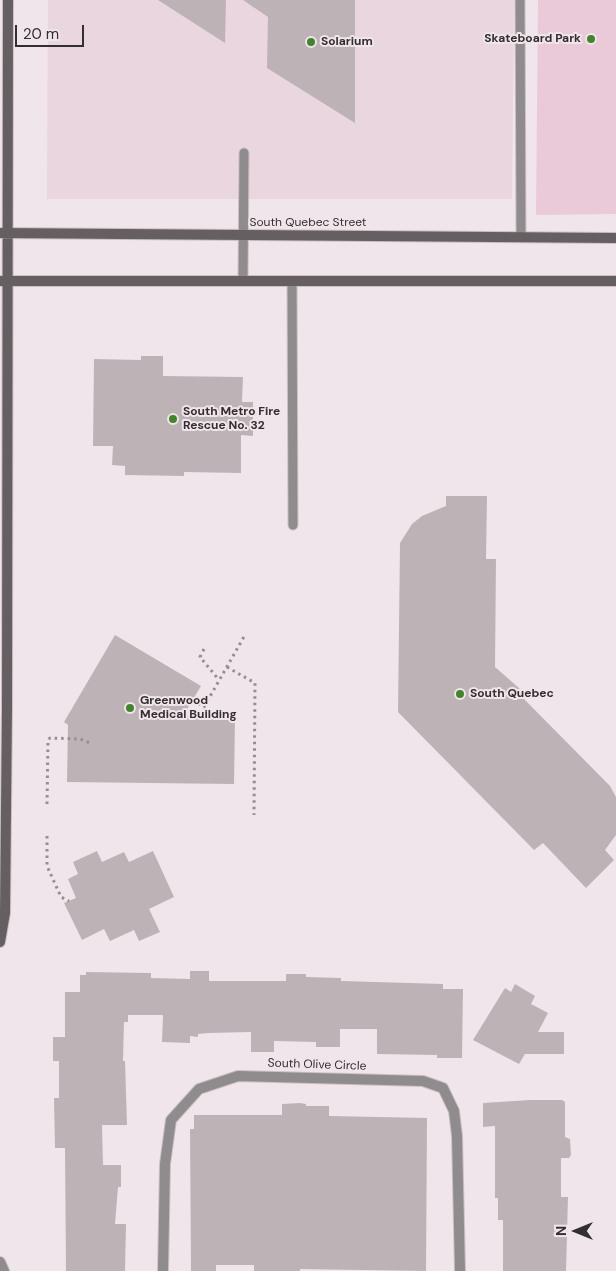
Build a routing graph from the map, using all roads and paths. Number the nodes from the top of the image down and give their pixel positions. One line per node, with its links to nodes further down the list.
1 (8, 0): 4 (main road)
2 (520, 0): 6 (lane)
3 (244, 153): 5 (lane)
4 (4, 233): 5 (main road, South Quebec Street); 8 (main road)
5 (245, 235): 6 (main road, South Quebec Street); 10 (lane)
6 (521, 237): 7 (main road, South Quebec Street)
7 (616, 238)
8 (4, 281): 10 (main road); 23 (main road)
9 (292, 281): 10 (main road); 11 (main road); 12 (lane)
10 (243, 282)
11 (616, 282)
12 (293, 525)
13 (245, 635): 15 (path)
14 (204, 649): 16 (path)
15 (227, 667): 16 (path); 20 (path)
16 (219, 680): 17 (path)
17 (193, 700)
18 (90, 743): 19 (path)
19 (47, 804)
20 (254, 815)
21 (46, 836): 22 (path)
22 (69, 901)
23 (0, 942)
24 (0, 1262): 25 (street)
25 (4, 1271)
26 (163, 1271): 27 (street, South Olive Circle)
27 (460, 1271)

